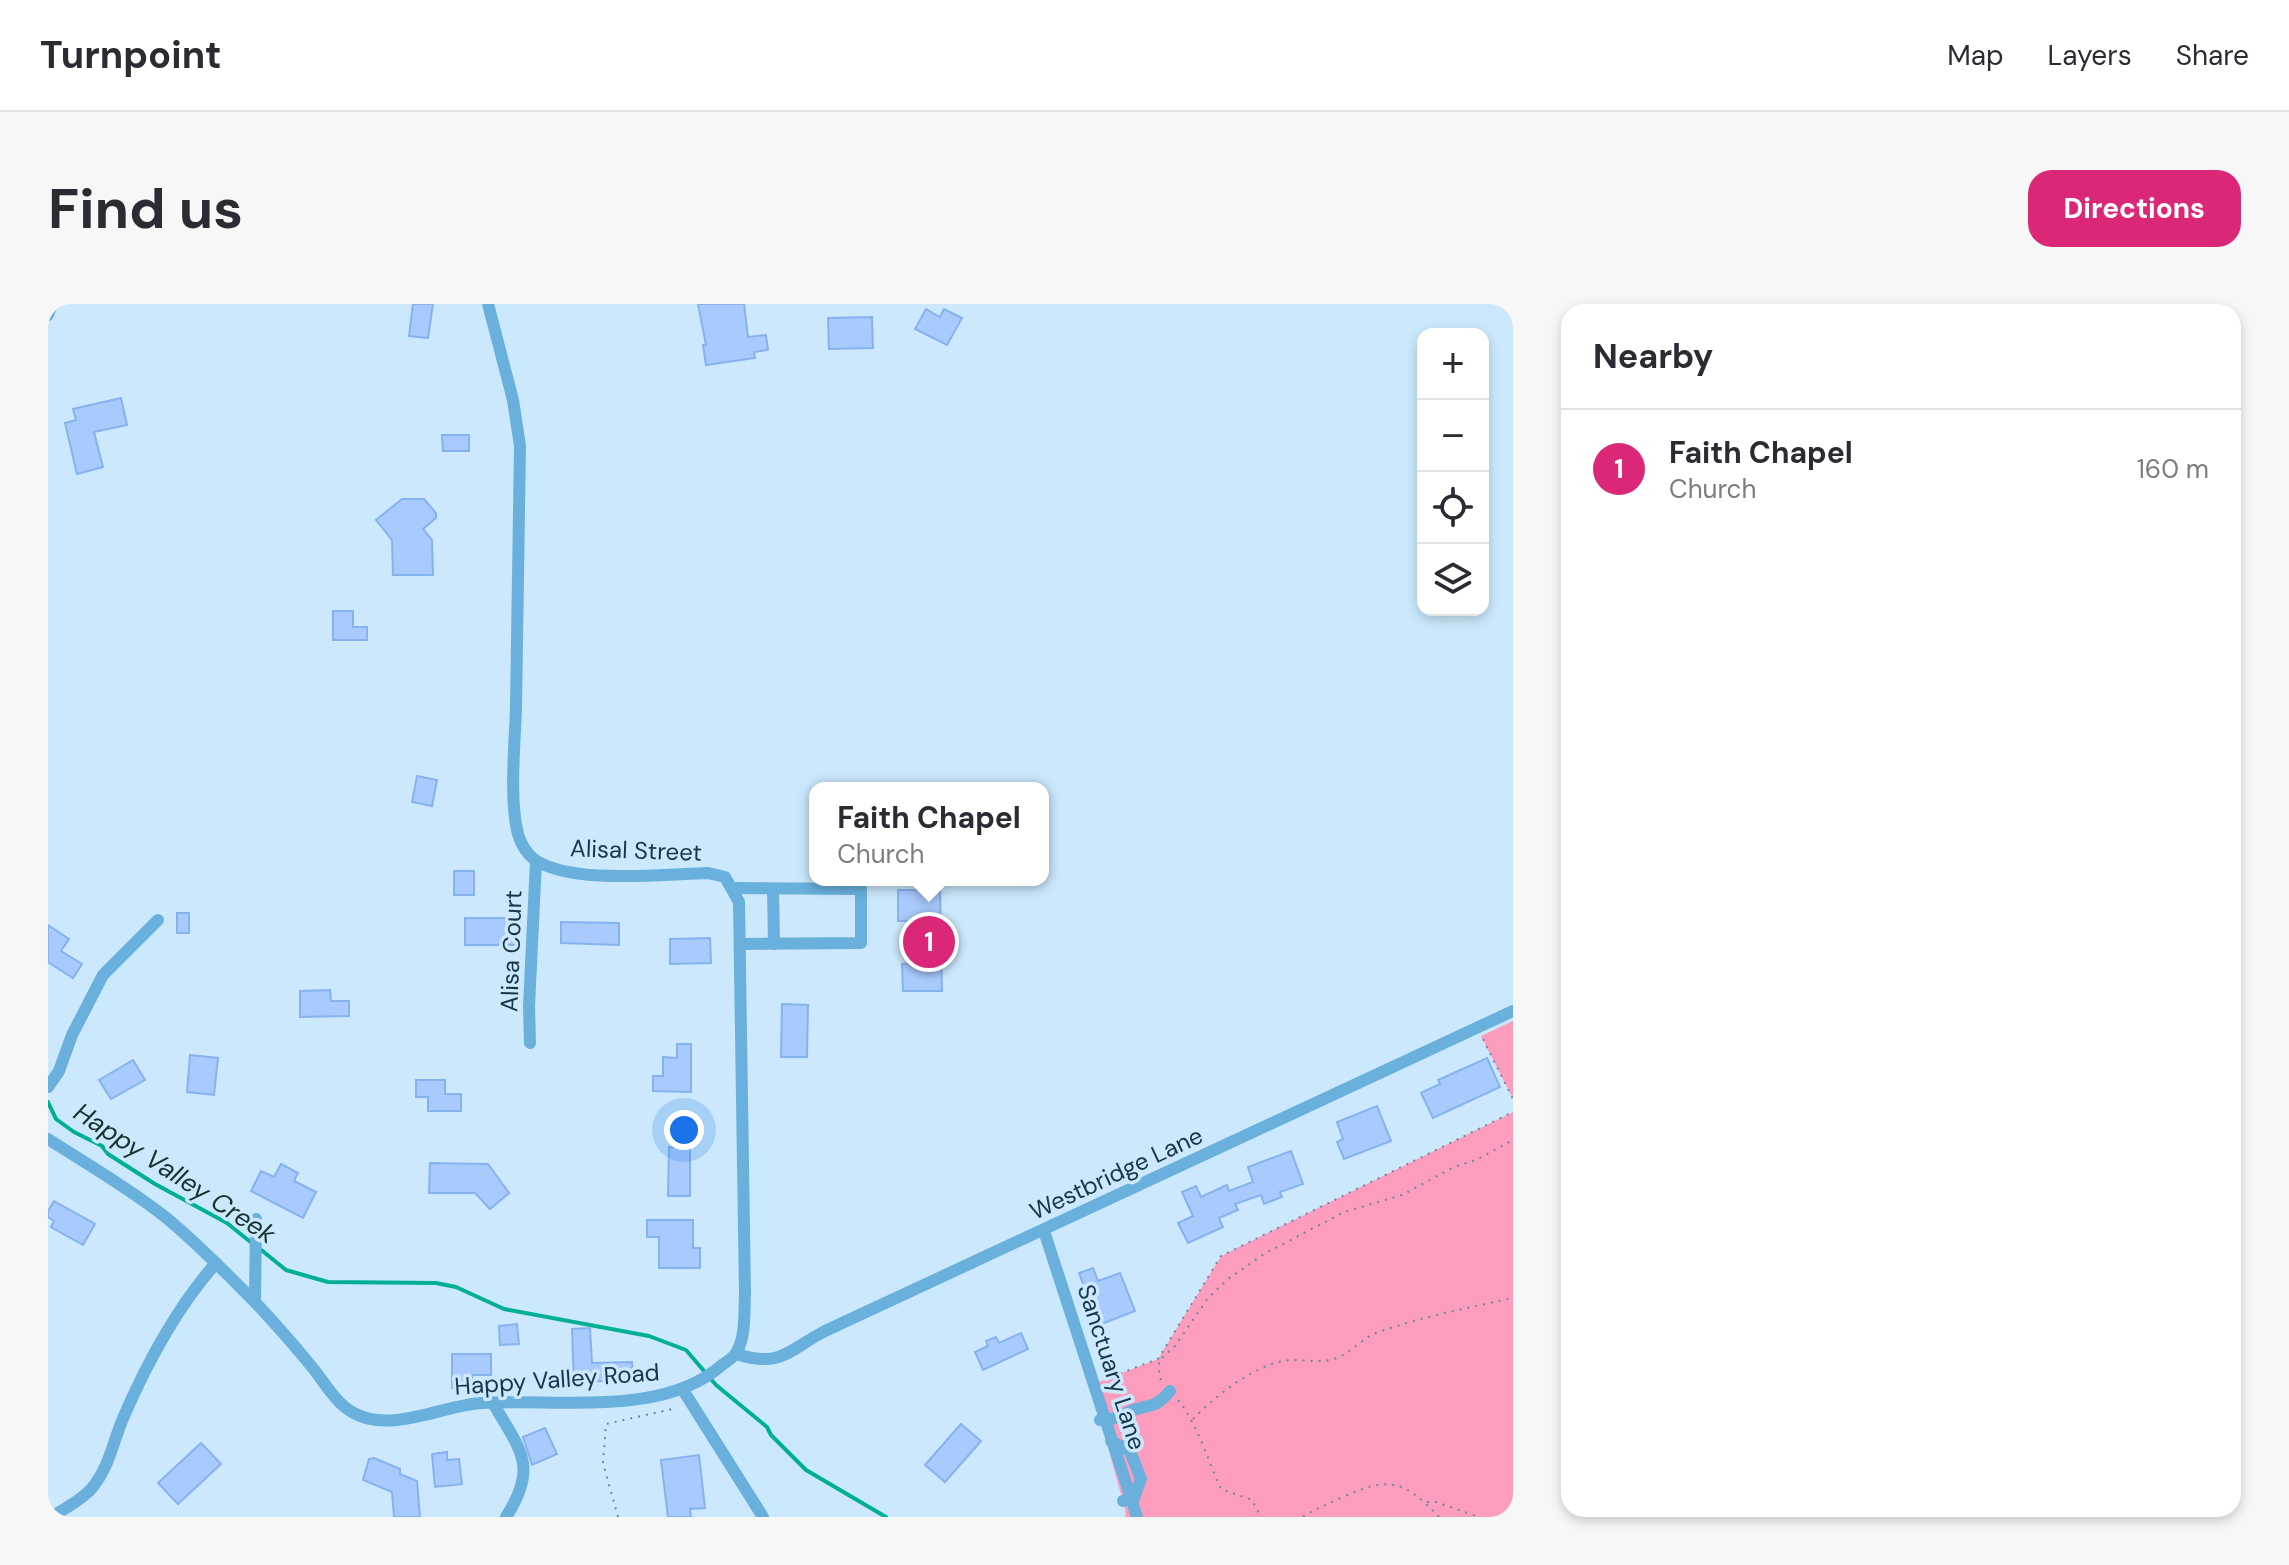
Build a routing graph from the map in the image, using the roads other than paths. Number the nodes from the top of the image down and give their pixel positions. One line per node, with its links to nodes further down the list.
1 (52, 304): 3 (street)
2 (488, 304): 4 (street, Alisal Street)
3 (48, 315)
4 (536, 861): 7 (street, Alisal Street); 13 (street, Alisa Court)
5 (842, 886): 8 (street)
6 (865, 886): 11 (street)
7 (733, 888): 8 (street); 10 (street)
8 (773, 889): 11 (street)
9 (158, 920): 14 (street)
10 (740, 944): 11 (street); 20 (street)
11 (774, 944)
12 (1513, 1011): 17 (street, Westbridge Lane)
13 (530, 1043)
14 (51, 1084)
15 (48, 1139): 18 (street, Happy Valley Road)
16 (256, 1219): 19 (street)
17 (1044, 1231): 20 (street, Westbridge Lane); 24 (street, Sanctuary Lane)
18 (216, 1263): 19 (street, Happy Valley Road); 25 (street)
19 (255, 1302): 23 (street, Happy Valley Road)
20 (736, 1354): 21 (street, Happy Valley Road)
21 (683, 1390): 23 (street, Happy Valley Road); 27 (street)
22 (1170, 1391): 24 (street)
23 (493, 1403): 26 (street)
24 (1103, 1420): 28 (street, Sanctuary Lane)
25 (52, 1517)
26 (506, 1517)
27 (763, 1517)
28 (1137, 1517)

